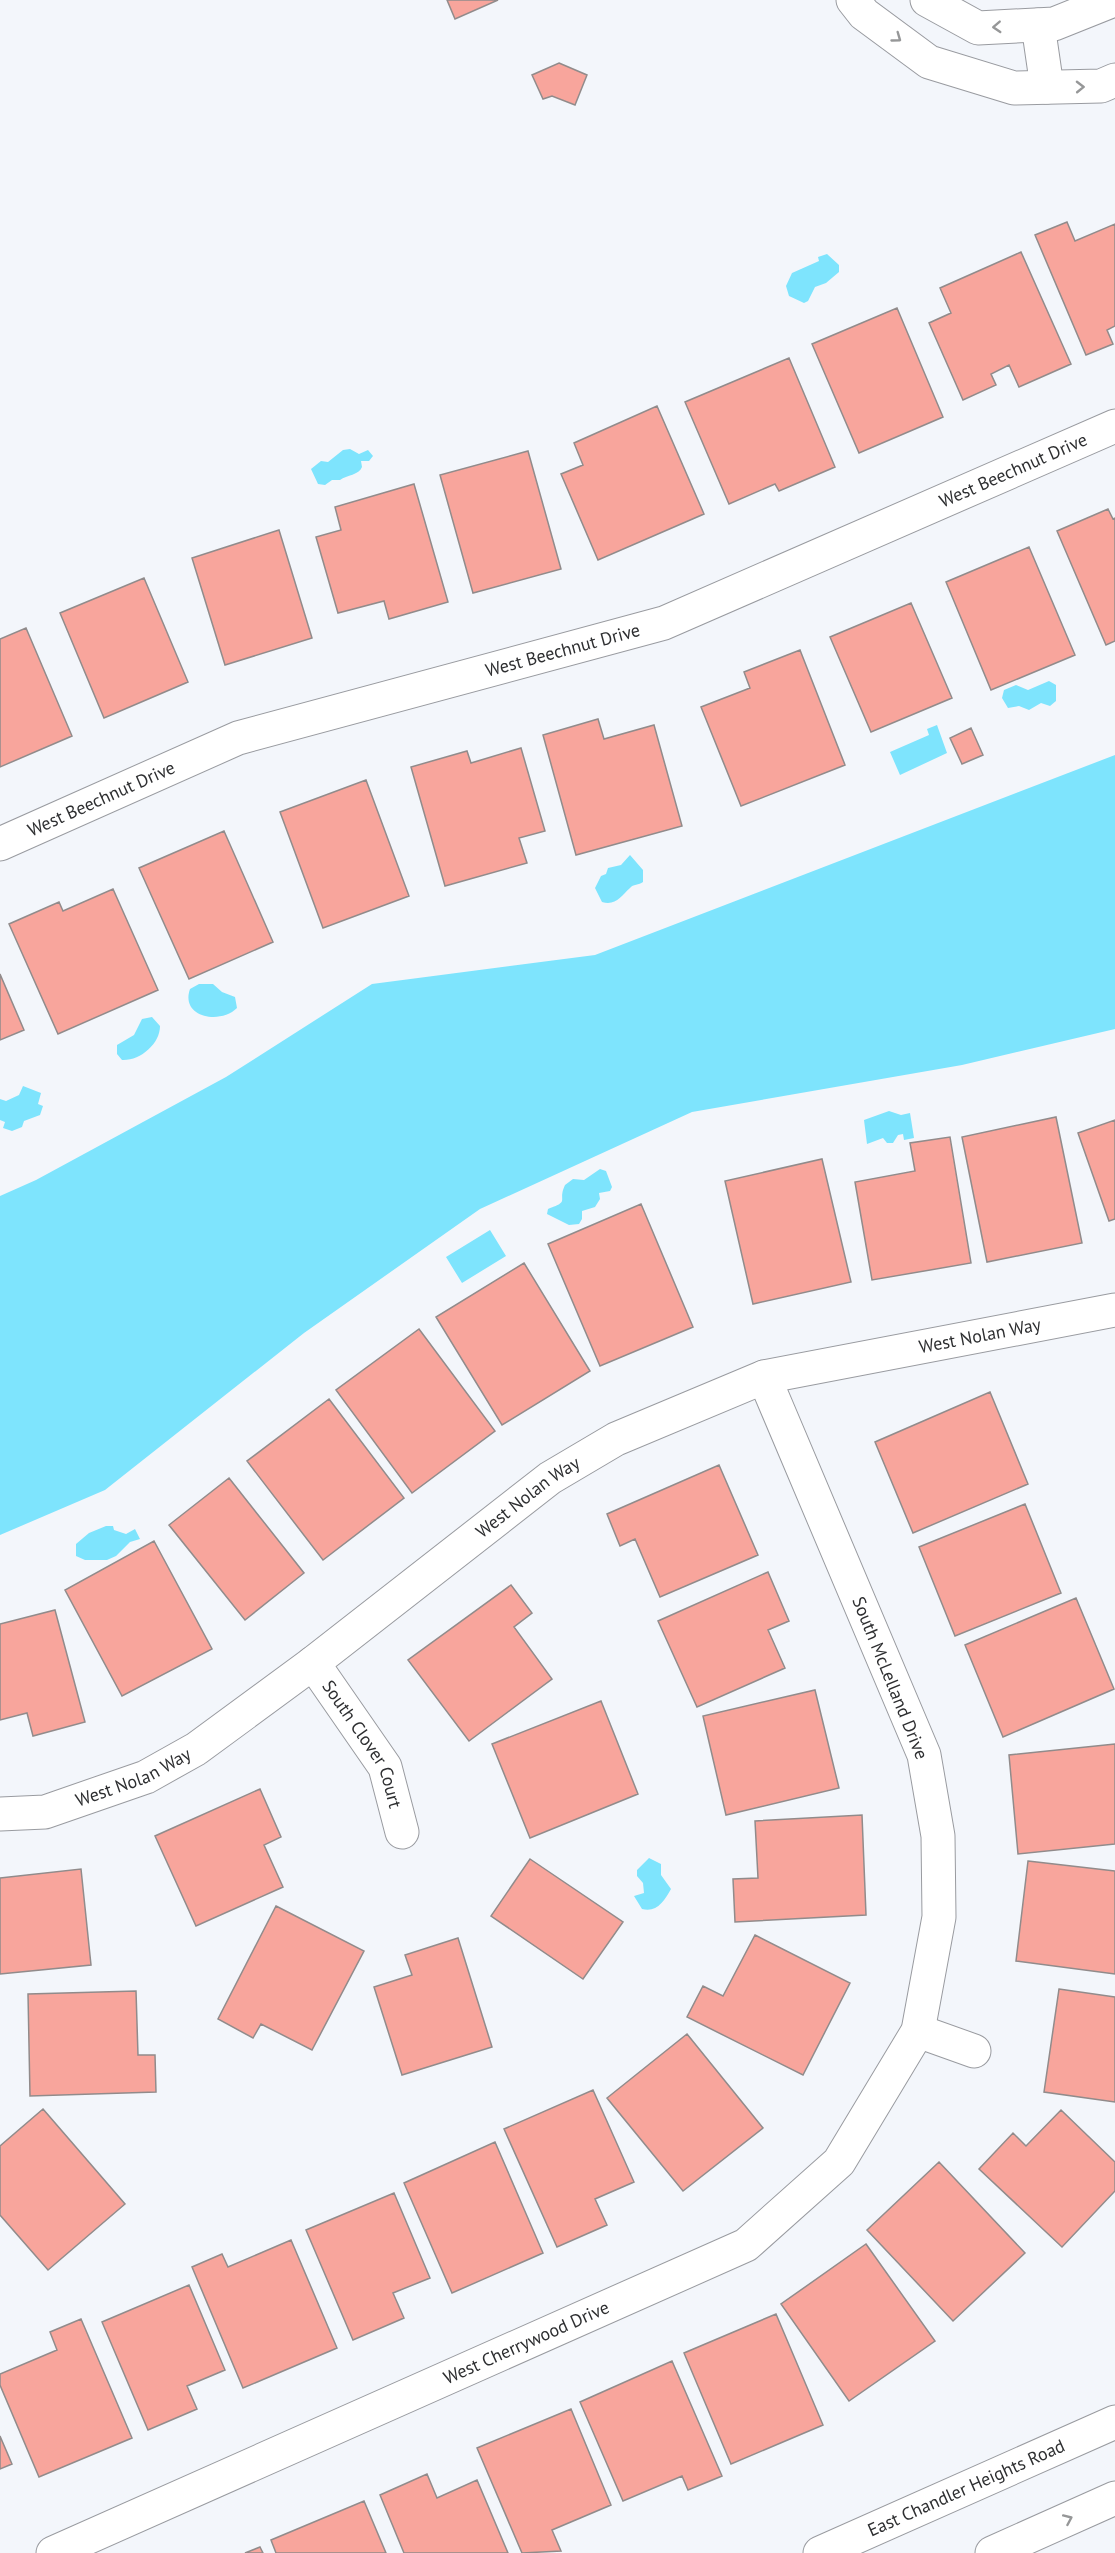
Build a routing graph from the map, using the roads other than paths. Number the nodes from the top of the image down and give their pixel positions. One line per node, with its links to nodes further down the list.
1 (853, 0): 6 (street, one-way to 6)
2 (927, 0): 4 (street, one-way to 2)
3 (1114, 0): 4 (street)
4 (1038, 25): 6 (street)
5 (1115, 80): 6 (street, one-way to 5)
6 (1047, 87)
7 (1115, 426): 8 (street, West Beechnut Drive)
8 (0, 844)
9 (1115, 1310): 10 (street, West Nolan Way)
10 (764, 1377): 11 (street, West Nolan Way); 14 (street, South McLelland Drive)
11 (313, 1663): 12 (street, West Nolan Way); 13 (street, South Clover Court)
12 (0, 1814)
13 (402, 1832)
14 (918, 2031): 15 (street); 18 (street, West Cherrywood Drive)
15 (974, 2051)
16 (1115, 2422): 19 (street, East Chandler Heights Road)
17 (1115, 2498): 20 (street, one-way to 17)
18 (70, 2549)
19 (820, 2553)
20 (992, 2553)

